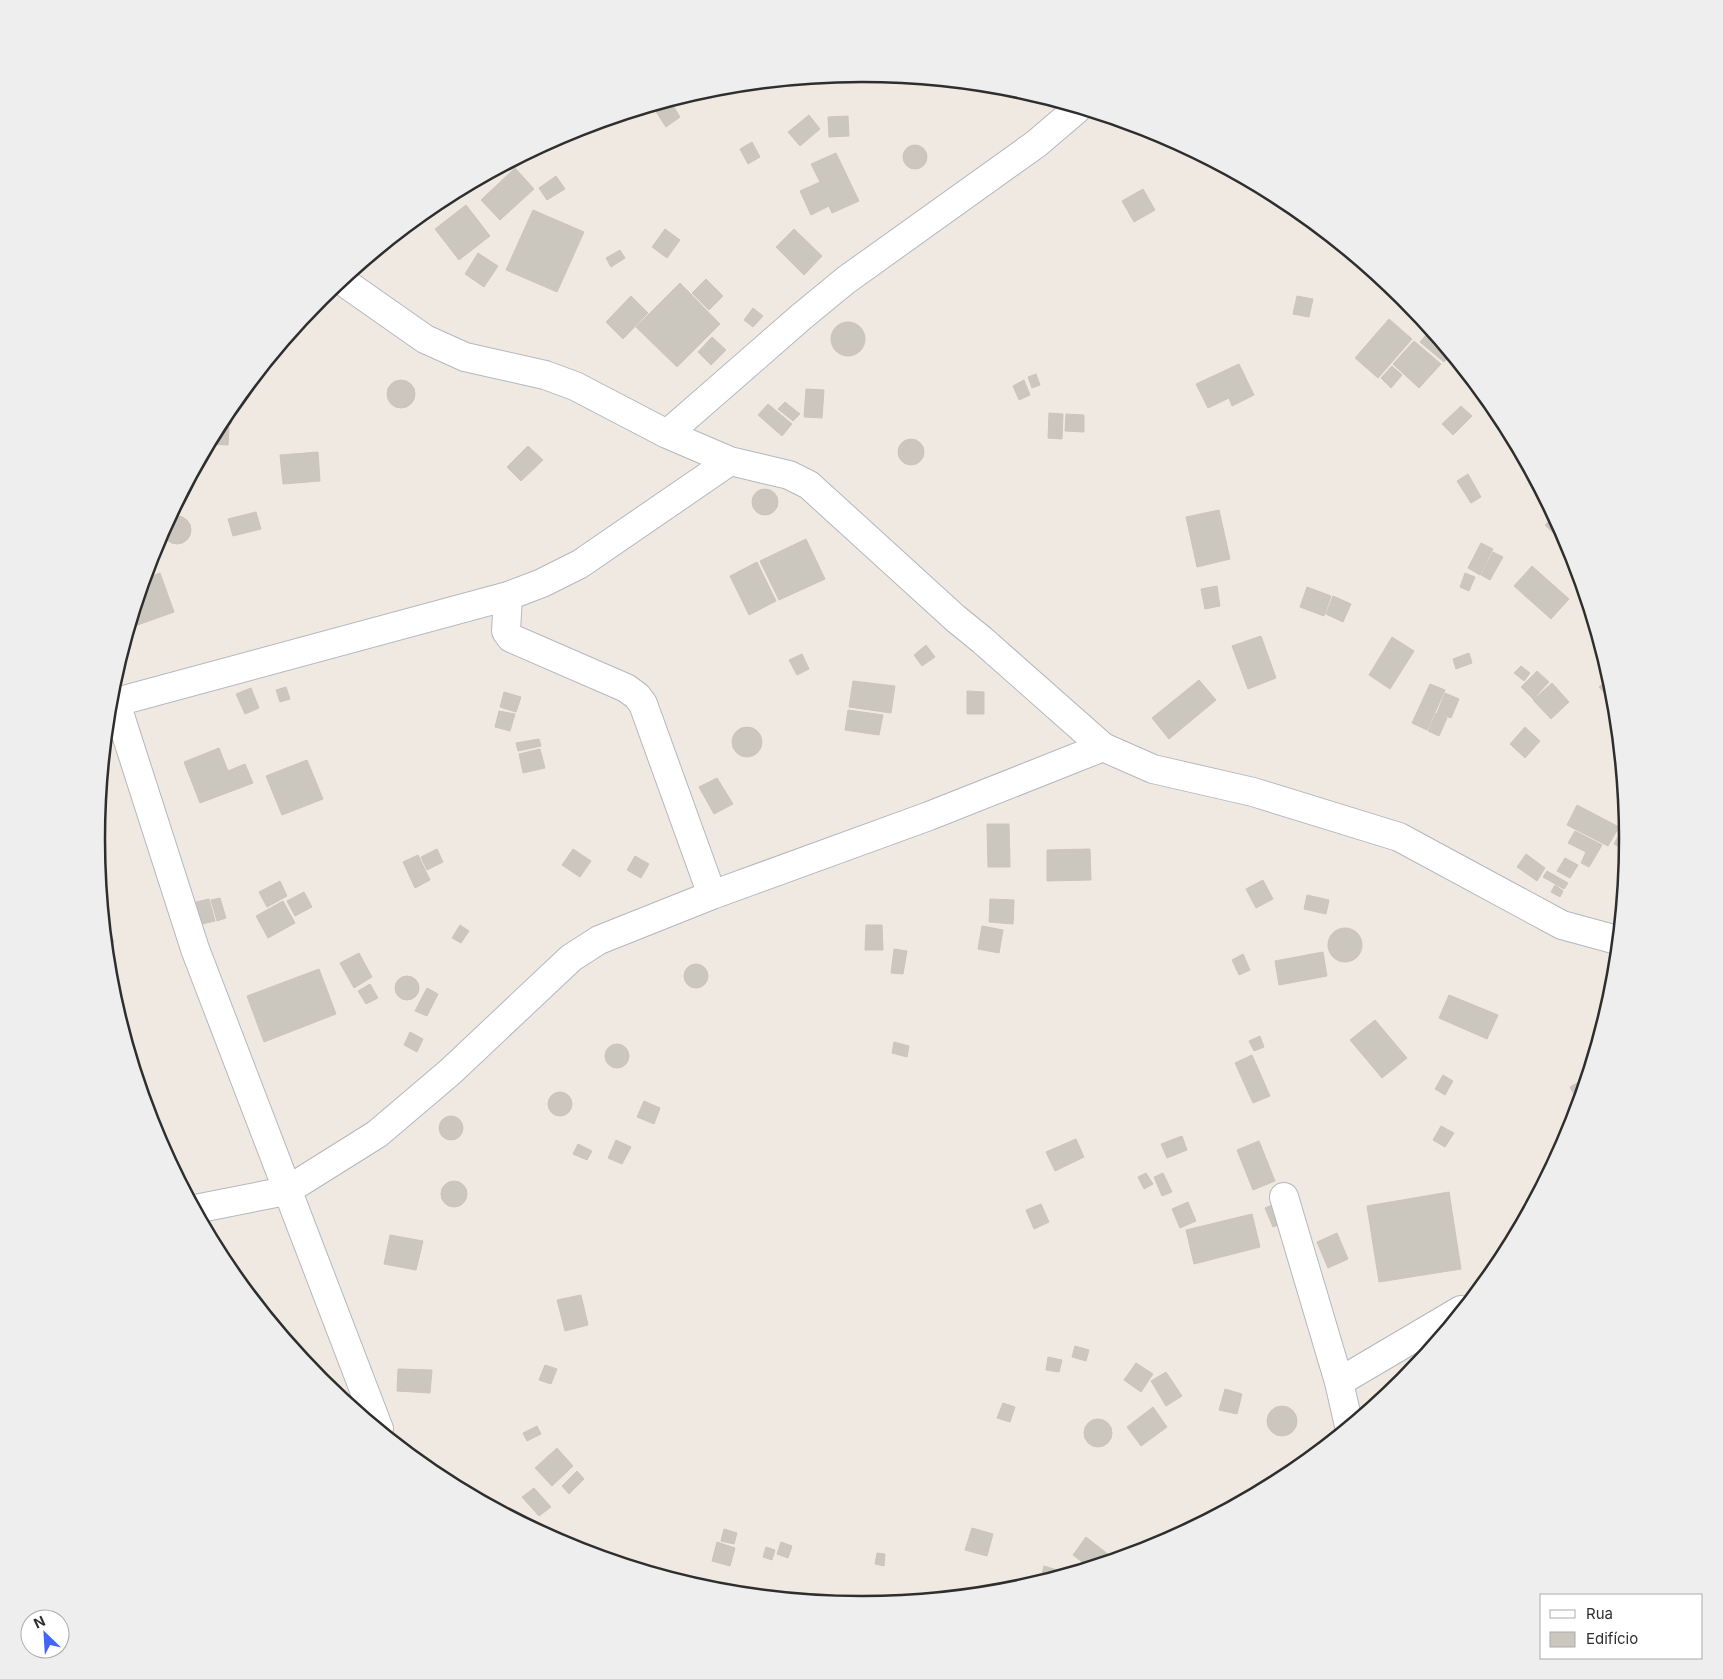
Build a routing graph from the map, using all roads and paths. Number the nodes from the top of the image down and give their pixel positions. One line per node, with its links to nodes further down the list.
1 (1072, 113): 3 (street)
2 (347, 284): 3 (street)
3 (667, 434): 4 (street)
4 (730, 461): 5 (street); 8 (street)
5 (508, 596): 6 (street); 9 (street)
6 (117, 701)
7 (116, 713): 11 (street)
8 (1102, 747): 9 (street); 10 (street)
9 (712, 895): 11 (street)
10 (1612, 939)
11 (286, 1191): 13 (street); 16 (street)
12 (1284, 1198): 15 (street)
13 (200, 1207)
14 (1448, 1318): 15 (street)
15 (1339, 1382): 17 (street)
16 (374, 1418)
17 (1347, 1420)

